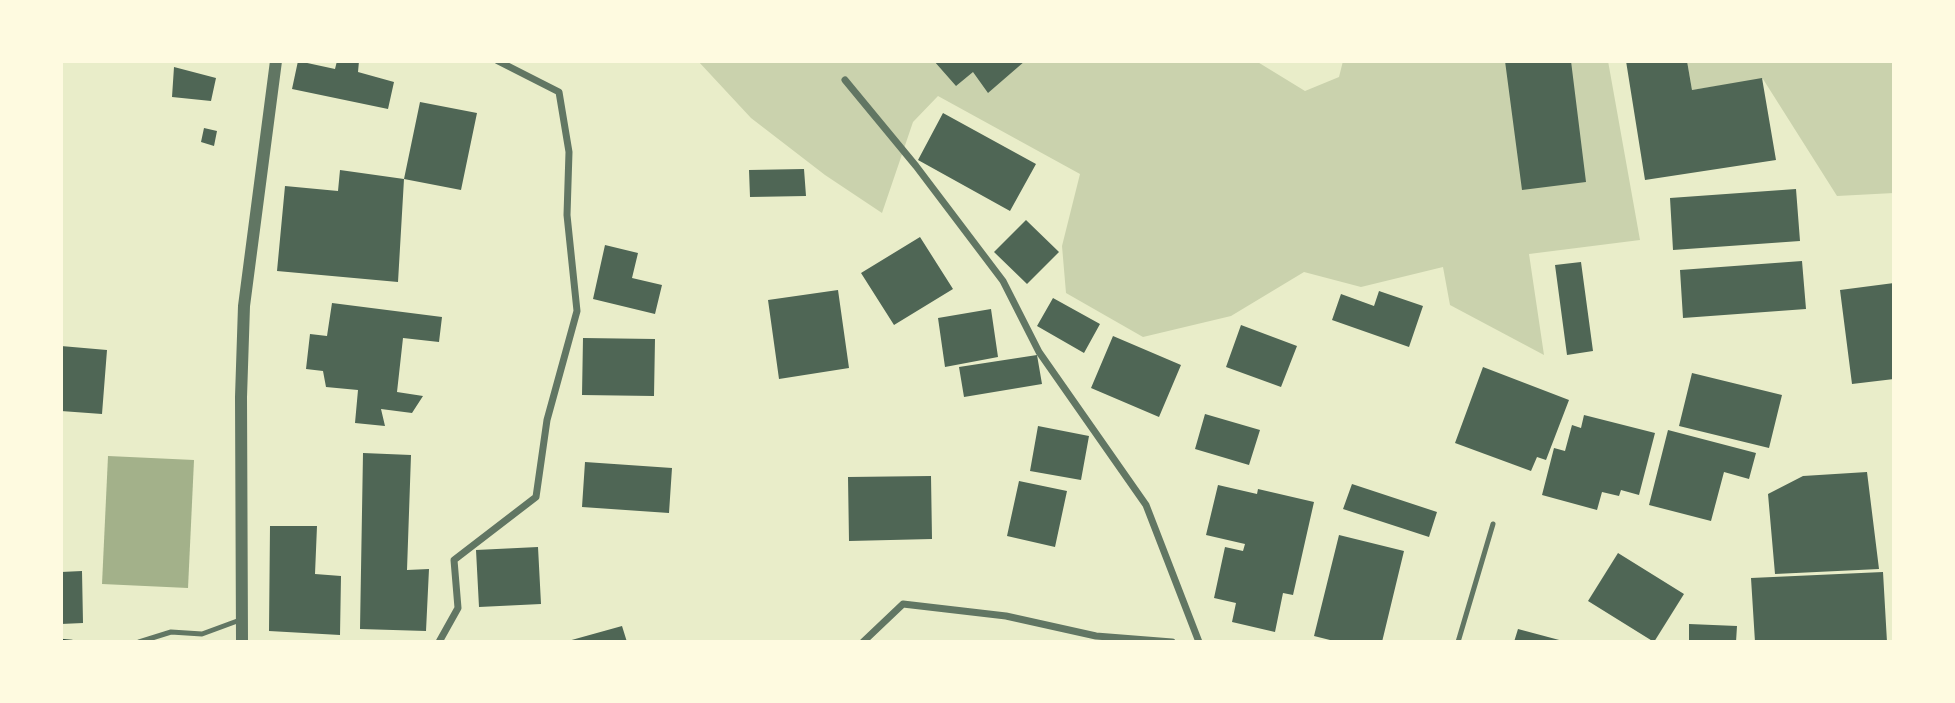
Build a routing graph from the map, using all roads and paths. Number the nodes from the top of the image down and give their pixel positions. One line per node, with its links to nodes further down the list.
1 (276, 61): 5 (street)
2 (498, 61): 10 (street)
3 (845, 80): 13 (street)
4 (1493, 524): 14 (lane)
5 (243, 619): 8 (lane); 9 (street)
6 (61, 641): 7 (path)
7 (72, 642)
8 (139, 642)
9 (242, 642)
10 (439, 642)
11 (863, 642): 12 (street)
12 (1171, 642)
13 (1199, 642)
14 (1458, 642)

